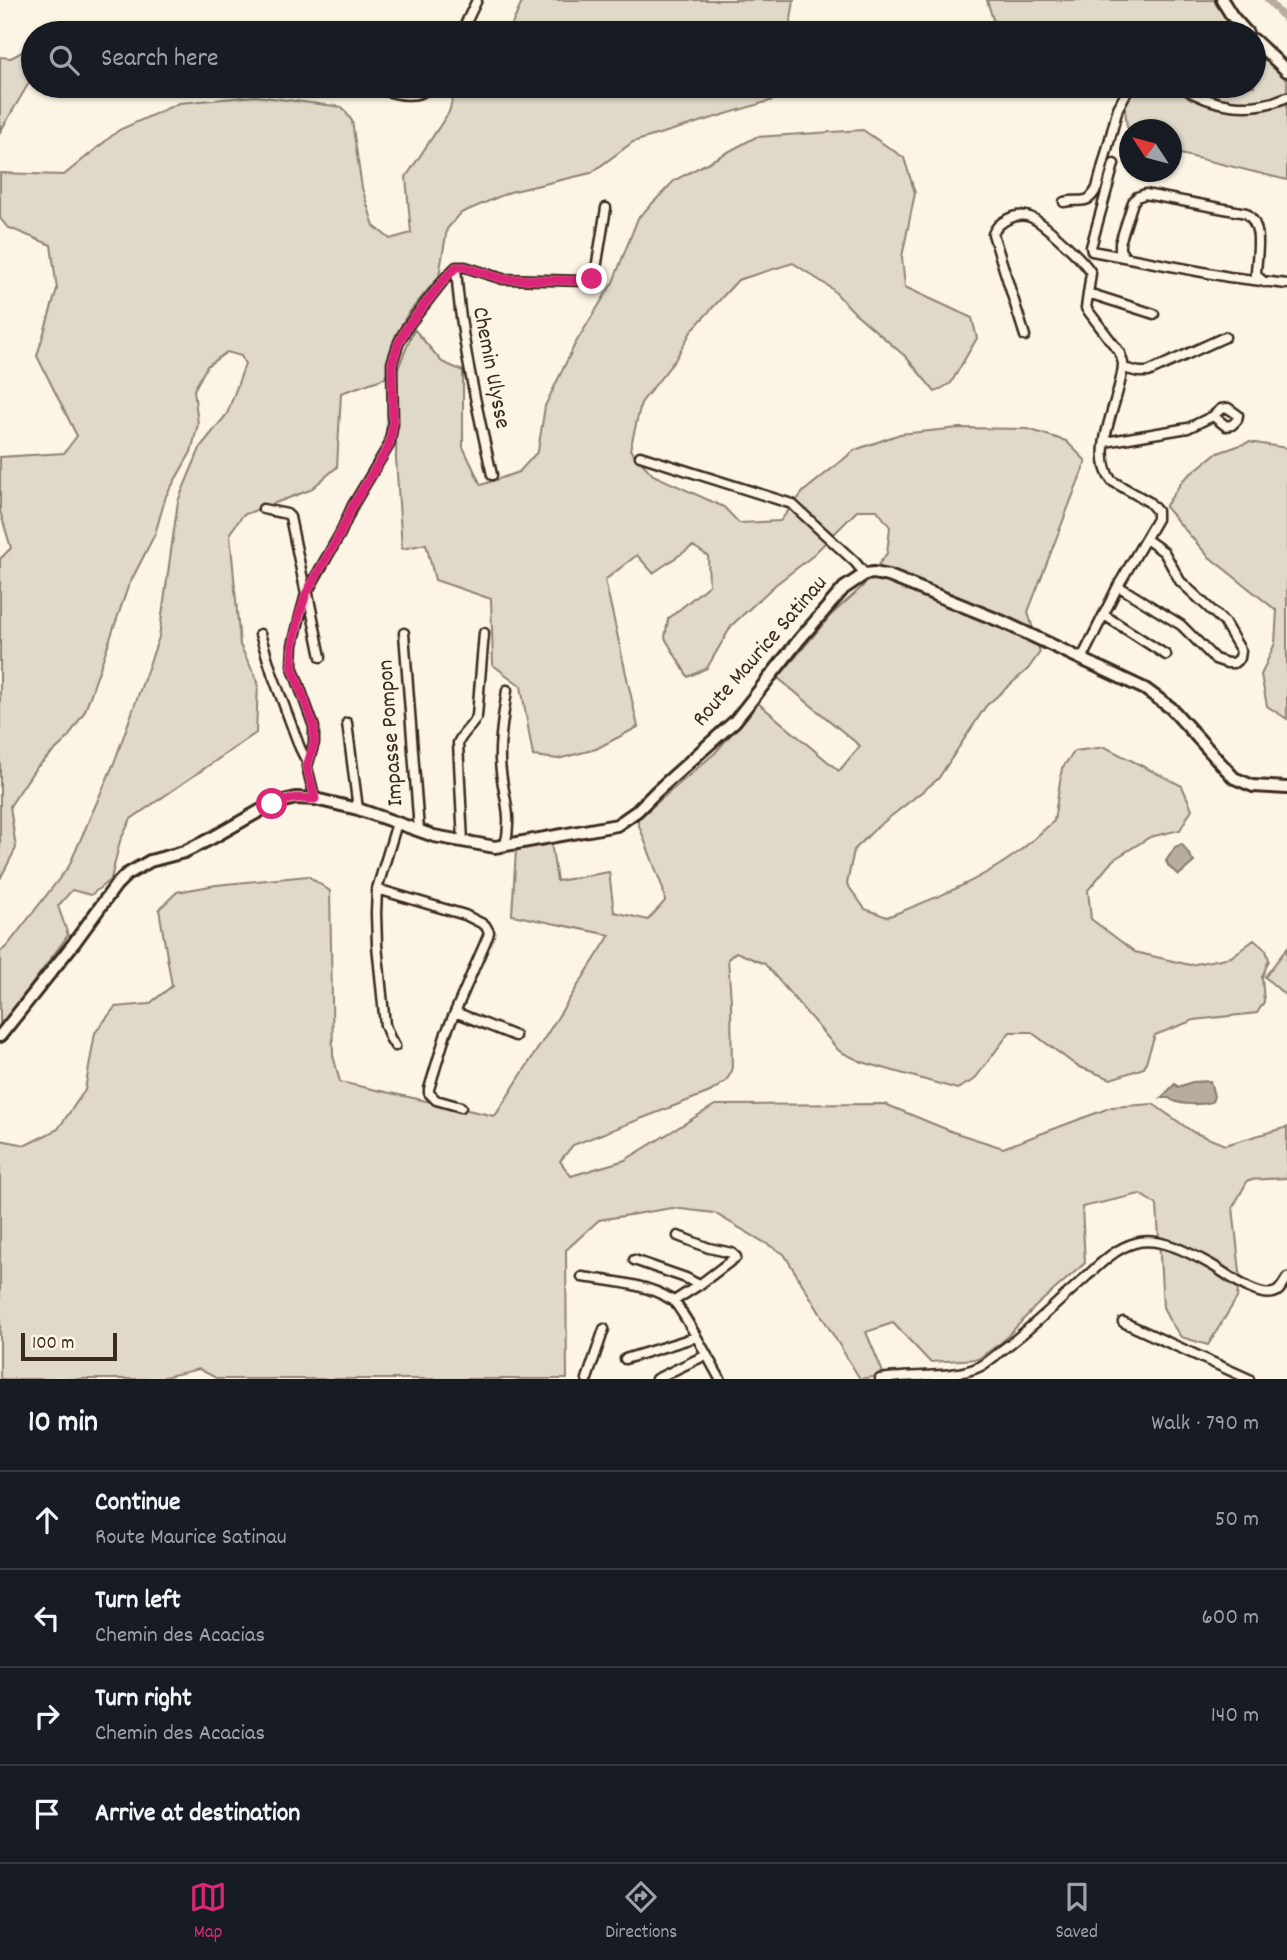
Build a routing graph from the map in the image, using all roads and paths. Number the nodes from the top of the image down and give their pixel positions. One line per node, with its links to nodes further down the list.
1 (477, 0): 3 (street)
2 (1222, 0): 4 (main road)
3 (467, 21)
4 (1236, 21)
5 (1266, 51): 6 (main road)
6 (1287, 71)
7 (1287, 97): 9 (street)
8 (1123, 98): 11 (street)
9 (1203, 98)
10 (1114, 164): 13 (street)
11 (1064, 202)
12 (606, 208): 14 (street)
13 (1125, 257): 15 (street); 15 (street)
14 (456, 267): 25 (street, Chemin Ulysse); 30 (street)
15 (1265, 282): 16 (street)
16 (1287, 284)
17 (1088, 293): 18 (street); 19 (street); 21 (street)
18 (1154, 314)
19 (1025, 336)
20 (1225, 337): 21 (street)
21 (1123, 368): 23 (street)
22 (1213, 416): 23 (street)
23 (1105, 442): 27 (street)
24 (640, 456): 28 (street)
25 (492, 475)
26 (263, 509): 30 (street)
27 (1146, 539): 29 (street); 29 (street)
28 (865, 574): 37 (main road, Route Maurice Satinau); 47 (main road, Route Maurice Satinau)
29 (1118, 586): 31 (street)
30 (307, 593): 36 (street); 40 (street)
31 (1104, 615): 35 (street); 37 (street)
32 (404, 633): 45 (street, Impasse Pompon)
33 (484, 633): 46 (street)
34 (260, 634): 40 (street)
35 (1166, 655)
36 (321, 657)
37 (1082, 658): 41 (main road, Route Maurice Satinau)
38 (507, 690): 47 (street)
39 (347, 723): 43 (street)
40 (307, 762): 42 (street)
41 (1287, 788)
42 (315, 799): 43 (main road, Route Maurice Satinau); 51 (main road, Route Maurice Satinau)
43 (358, 809): 44 (main road, Route Maurice Satinau)
44 (397, 822): 45 (main road, Route Maurice Satinau); 48 (street)
45 (419, 831): 46 (main road, Route Maurice Satinau)
46 (463, 842): 47 (main road, Route Maurice Satinau)
47 (505, 846)
48 (377, 889): 49 (street); 52 (street)
49 (455, 1012): 50 (street); 53 (street)
50 (515, 1035)
51 (0, 1036)
52 (395, 1046)
53 (461, 1107)
54 (678, 1236): 58 (street)
55 (634, 1260): 58 (street)
56 (582, 1277): 59 (street)
57 (1287, 1278): 68 (street)
58 (699, 1285): 59 (street)
59 (674, 1301): 62 (street)
60 (1123, 1322): 69 (street)
61 (604, 1329): 65 (street)
62 (696, 1337): 63 (street); 64 (street)
63 (706, 1356): 66 (street); 67 (street)
64 (625, 1359)
65 (587, 1379)
66 (656, 1379)
67 (720, 1379)
68 (880, 1379)
69 (1249, 1379)

